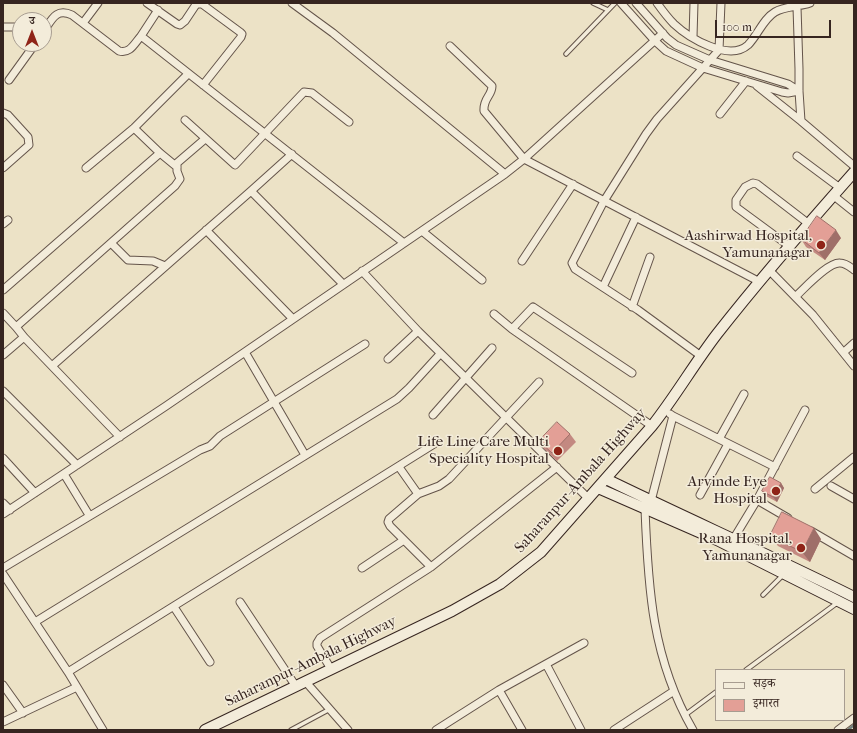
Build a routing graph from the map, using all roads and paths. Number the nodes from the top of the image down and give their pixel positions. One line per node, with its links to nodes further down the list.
1 (98, 3): 18 (street)
2 (147, 3): 15 (street)
3 (292, 3): 52 (street)
4 (593, 3): 16 (lane)
5 (615, 3): 16 (lane)
6 (621, 3): 22 (street)
7 (636, 3): 19 (street)
8 (657, 3): 21 (street)
9 (694, 3): 21 (street)
10 (721, 3): 24 (street)
11 (777, 3): 14 (street)
12 (810, 3): 13 (street)
13 (796, 7): 14 (street); 34 (street)
14 (785, 8): 24 (street)
15 (158, 10): 20 (street); 33 (street)
16 (608, 10): 26 (lane)
17 (52, 20): 18 (street)
18 (83, 23): 20 (street)
19 (663, 33): 22 (street); 27 (street)
20 (141, 36): 29 (street)
21 (693, 37): 24 (street)
22 (655, 41): 28 (street); 46 (street)
23 (450, 46): 46 (street)
24 (719, 50): 27 (street)
25 (29, 52): 30 (street)
26 (566, 54)
27 (710, 60): 28 (street); 34 (street)
28 (703, 68): 31 (street); 56 (street)
29 (188, 74): 33 (street); 40 (street)
30 (9, 80)
31 (746, 81): 32 (street); 36 (street)
32 (754, 84): 34 (street); 38 (street)
33 (202, 85): 41 (street)
34 (799, 91): 38 (street)
35 (3, 113): 49 (street)
36 (720, 114)
37 (185, 120): 42 (street)
38 (801, 121): 47 (street)
39 (349, 122): 41 (street)
40 (134, 128): 43 (street); 50 (street)
41 (264, 134): 42 (street); 44 (street)
42 (205, 139): 48 (street)
43 (160, 153): 48 (street); 75 (street)
44 (292, 154): 54 (street); 63 (street)
45 (797, 156): 55 (street)
46 (524, 160): 52 (street); 53 (street)
47 (854, 166)
48 (177, 167): 62 (street)
49 (3, 168)
50 (86, 168)
51 (854, 172): 55 (main road, Saharanpur-Ambala Highway)
52 (505, 174): 61 (street)
53 (573, 184): 56 (street); 66 (street)
54 (251, 191): 60 (street); 73 (street)
55 (837, 192): 57 (street); 59 (main road, Saharanpur-Ambala Highway)
56 (604, 201): 58 (street); 74 (street)
57 (854, 212)
58 (636, 218): 72 (street); 74 (street)
59 (809, 224): 64 (main road, Saharanpur-Ambala Highway); 64 (street)
60 (206, 230): 67 (street); 80 (street)
61 (422, 231): 63 (street); 71 (street)
62 (111, 243): 67 (street); 81 (street)
63 (404, 243): 70 (street)
64 (790, 246): 68 (main road, Saharanpur-Ambala Highway)
65 (650, 257): 77 (street)
66 (522, 261)
67 (165, 266): 94 (street)
68 (769, 270): 72 (main road, Saharanpur-Ambala Highway); 76 (street)
69 (854, 270): 76 (street)
70 (362, 271): 73 (street); 83 (street)
71 (482, 280)
72 (760, 282): 92 (main road, Saharanpur-Ambala Highway)
73 (343, 284): 80 (street)
74 (603, 287): 77 (street)
75 (3, 290)
76 (796, 296): 89 (street)
77 (632, 307): 92 (street)
78 (3, 313): 81 (street)
79 (494, 314): 82 (street)
80 (293, 319): 88 (street)
81 (16, 327): 84 (street)
82 (512, 329): 96 (street); 107 (street)
83 (418, 332): 90 (street); 93 (street)
84 (24, 337): 91 (street); 94 (street)
85 (854, 343): 89 (street)
86 (365, 344): 101 (street)
87 (492, 348): 97 (street)
88 (245, 352): 101 (street); 108 (street)
89 (844, 352): 95 (street)
90 (440, 354): 97 (street); 112 (street)
91 (3, 355)
92 (701, 356): 103 (main road, Saharanpur-Ambala Highway)
93 (388, 359)
94 (52, 366): 108 (street)
95 (854, 366)
96 (632, 373)
97 (465, 378): 104 (street); 106 (street)
98 (539, 382): 106 (street)
99 (3, 391): 115 (street)
100 (744, 394): 109 (street)
101 (274, 402): 112 (street); 134 (street)
102 (805, 410): 118 (street)
103 (663, 411): 105 (street); 107 (main road, Saharanpur-Ambala Highway)
104 (433, 415)
105 (673, 416): 109 (street); 131 (street)
106 (507, 418): 117 (street); 125 (street)
107 (652, 426): 120 (main road, Saharanpur-Ambala Highway)
108 (120, 437): 115 (street)
109 (719, 439): 111 (street)
110 (434, 444): 116 (street)
111 (728, 444): 118 (street); 126 (street)
112 (305, 455): 151 (street)
113 (854, 457): 123 (street)
114 (3, 458): 124 (street)
115 (77, 466): 119 (street)
116 (399, 467): 125 (street); 149 (street)
117 (557, 467): 127 (street); 140 (street)
118 (775, 467): 129 (street)
119 (64, 474): 124 (street); 134 (street)
120 (606, 479): 122 (main road, Saharanpur-Ambala Highway); 131 (main road)
121 (831, 486): 128 (street)
122 (598, 488): 127 (main road, Saharanpur-Ambala Highway); 131 (main road)
123 (815, 488)
124 (35, 493): 132 (street)
125 (418, 494): 138 (street)
126 (700, 495)
127 (589, 499): 155 (main road, Saharanpur-Ambala Highway)
128 (854, 499)
129 (757, 500): 135 (street); 137 (street)
130 (3, 503): 132 (street)
131 (648, 505): 137 (main road); 144 (main road); 162 (street)
132 (10, 510): 133 (street)
133 (3, 514)
134 (89, 515): 141 (street)
135 (792, 520)
136 (806, 528): 139 (street)
137 (734, 538): 146 (main road)
138 (404, 540): 140 (street); 142 (street)
139 (854, 556)
140 (431, 567): 155 (street)
141 (3, 568)
142 (362, 568)
143 (3, 574): 151 (street)
144 (784, 574): 145 (lane); 148 (main road)
145 (763, 595)
146 (854, 596)
147 (240, 602): 158 (street)
148 (838, 602): 150 (main road); 156 (lane)
149 (174, 607): 153 (street); 157 (street)
150 (854, 609)
151 (35, 622): 157 (street)
152 (584, 643): 154 (street)
153 (210, 662)
154 (546, 664): 161 (street); 176 (street)
155 (331, 668): 158 (main road, Saharanpur-Ambala Highway)
156 (747, 669)
157 (68, 672): 160 (street)
158 (300, 683): 164 (street); 171 (main road, Saharanpur-Ambala Highway)
159 (3, 685): 165 (street)
160 (77, 687): 165 (street); 170 (street)
161 (499, 690): 174 (street); 175 (street)
162 (674, 691): 166 (street); 169 (street)
163 (715, 693): 166 (lane)
164 (330, 709): 172 (lane); 173 (street)
165 (23, 713): 168 (street)
166 (684, 716): 177 (street)
167 (854, 718): 178 (street)
168 (3, 722)
169 (617, 729)
170 (103, 730)
171 (205, 730)
172 (290, 730)
173 (348, 730)
174 (437, 730)
175 (522, 730)
176 (581, 730)
177 (693, 730)
178 (838, 730)

